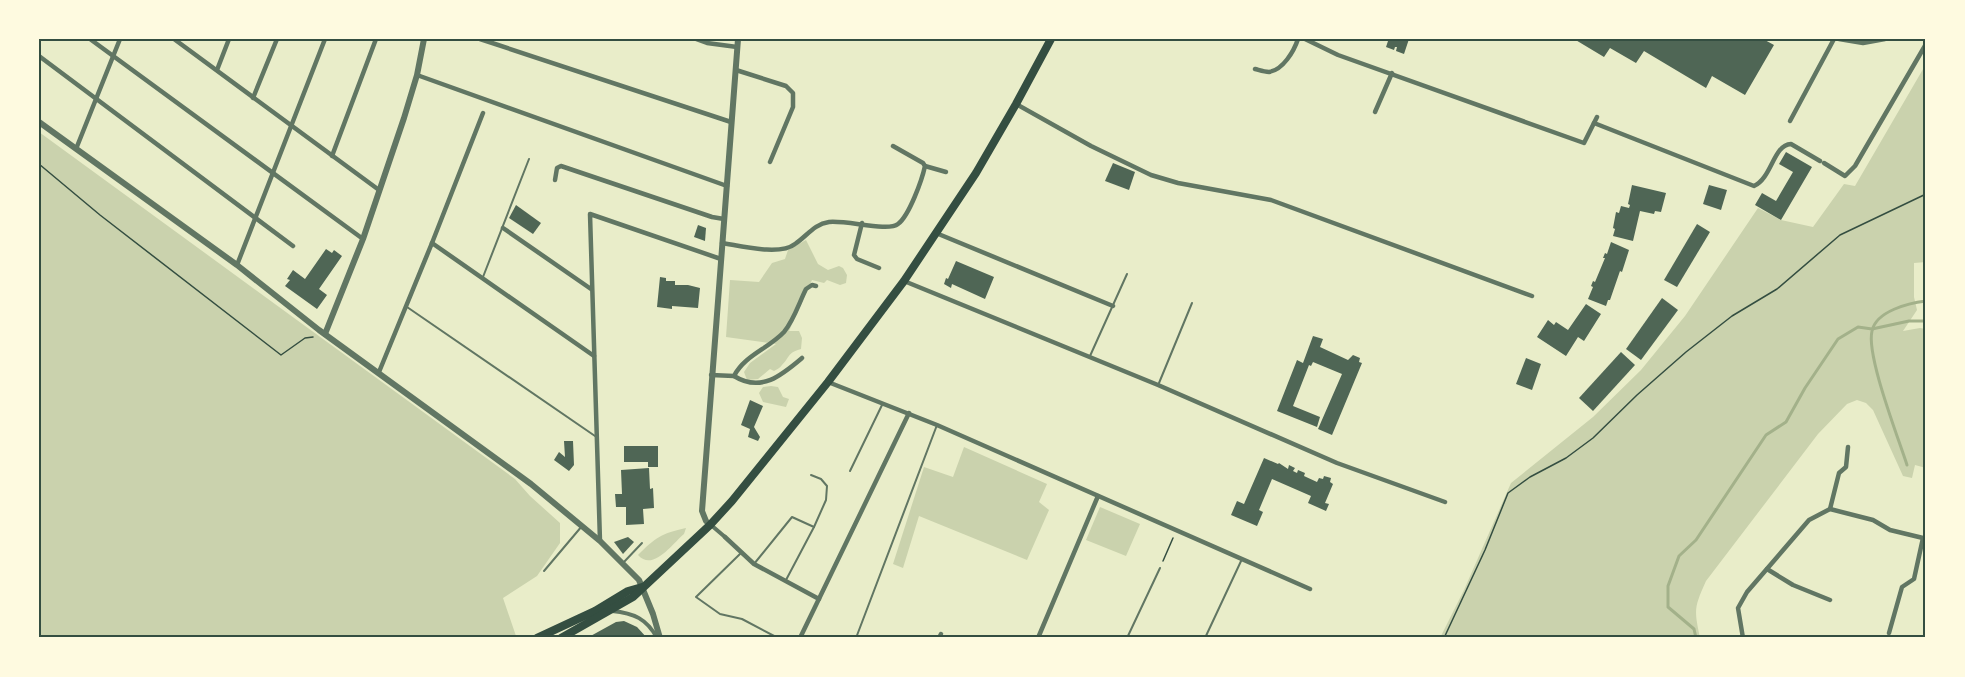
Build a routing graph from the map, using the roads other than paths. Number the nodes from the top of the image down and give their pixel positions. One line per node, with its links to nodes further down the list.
1 (90, 39): 20 (street)
2 (120, 39): 20 (street)
3 (174, 39): 22 (street)
4 (229, 39): 22 (street)
5 (277, 39): 27 (street)
6 (325, 39): 36 (street)
7 (376, 39): 39 (street)
8 (424, 39): 25 (street)
9 (480, 39): 34 (street)
10 (696, 39): 18 (street)
11 (738, 39): 18 (street)
12 (1051, 39): 28 (highway)
13 (1298, 39): 21 (street)
14 (1305, 39): 24 (street)
15 (1837, 39): 16 (street); 32 (street)
16 (1885, 39)
17 (1926, 44): 35 (street)
18 (737, 47): 23 (street)
19 (39, 56): 26 (street)
20 (113, 56): 26 (street); 44 (street)
21 (1255, 69)
22 (217, 70): 27 (street)
23 (736, 70): 34 (street); 41 (street)
24 (1392, 73): 29 (street); 35 (street)
25 (417, 75): 46 (street); 47 (street)
26 (96, 98): 38 (street); 48 (street)
27 (254, 98): 36 (street)
28 (1016, 104): 52 (highway); 65 (street)
29 (1376, 112)
30 (483, 113): 54 (street)
31 (1597, 117): 35 (street)
32 (1790, 121)
33 (39, 122): 38 (street)
34 (731, 122): 46 (street)
35 (1594, 123)
36 (290, 126): 39 (street); 44 (street)
37 (893, 146): 42 (street)
38 (76, 149): 58 (street)
39 (332, 156): 47 (street)
40 (529, 159): 51 (lane)
41 (770, 162)
42 (926, 166): 43 (street); 50 (street)
43 (946, 172)
44 (273, 173): 48 (street); 53 (street)
45 (555, 180): 49 (street)
46 (727, 186): 49 (street)
47 (379, 190): 53 (street)
48 (256, 218): 56 (street); 58 (street)
49 (724, 219): 55 (street)
50 (862, 223): 55 (street); 59 (street)
51 (503, 228): 61 (lane); 64 (street)
52 (936, 233): 62 (highway); 67 (street)
53 (363, 239): 69 (street)
54 (432, 243): 61 (street); 68 (street)
55 (722, 243): 57 (street)
56 (293, 246)
57 (721, 259): 64 (street); 74 (street)
58 (237, 265): 69 (street)
59 (879, 268)
60 (1127, 274): 67 (lane)
61 (482, 278): 70 (street)
62 (904, 281): 71 (street); 76 (highway)
63 (816, 286): 75 (street)
64 (591, 289): 70 (street)
65 (1532, 296)
66 (1192, 303): 77 (lane)
67 (1113, 306): 71 (lane)
68 (407, 307): 73 (street); 81 (lane)
69 (325, 334): 73 (street)
70 (594, 356): 81 (street)
71 (1089, 357): 77 (street)
72 (802, 358): 75 (street)
73 (379, 372): 89 (street)
74 (711, 375): 75 (street); 88 (street)
75 (734, 376)
76 (828, 382): 78 (street); 88 (highway)
77 (1158, 385): 86 (street)
78 (883, 403): 79 (street); 83 (lane)
79 (909, 413): 80 (street); 104 (street)
80 (937, 425): 85 (street); 113 (lane)
81 (597, 437): 92 (street)
82 (1848, 447): 87 (street)
83 (850, 471)
84 (811, 475): 90 (lane)
85 (1098, 496): 95 (street); 114 (street)
86 (1445, 502)
87 (1830, 509): 99 (street); 107 (street)
88 (711, 525): 91 (street); 102 (highway)
89 (582, 526): 92 (street); 100 (lane)
90 (814, 527): 97 (lane); 101 (lane)
91 (725, 537): 94 (street)
92 (600, 541): 96 (street)
93 (642, 543): 96 (lane)
94 (742, 552): 97 (street); 111 (lane)
95 (1242, 560): 103 (street); 116 (lane)
96 (623, 563): 102 (street)
97 (754, 564): 101 (street)
98 (1160, 568): 115 (lane)
99 (1767, 569): 105 (street); 117 (street)
100 (544, 571)
101 (786, 582): 104 (street)
102 (642, 587): 106 (highway); 109 (highway); 110 (street)
103 (1310, 589)
104 (819, 599): 112 (street)
105 (1830, 600)
106 (610, 611): 108 (highway); 110 (street)
107 (1889, 633)
108 (566, 637)
109 (537, 638)
110 (659, 638)
111 (778, 638)
112 (801, 638)
113 (856, 638)
114 (1038, 638)
115 (1127, 638)
116 (1205, 638)
117 (1743, 638)

